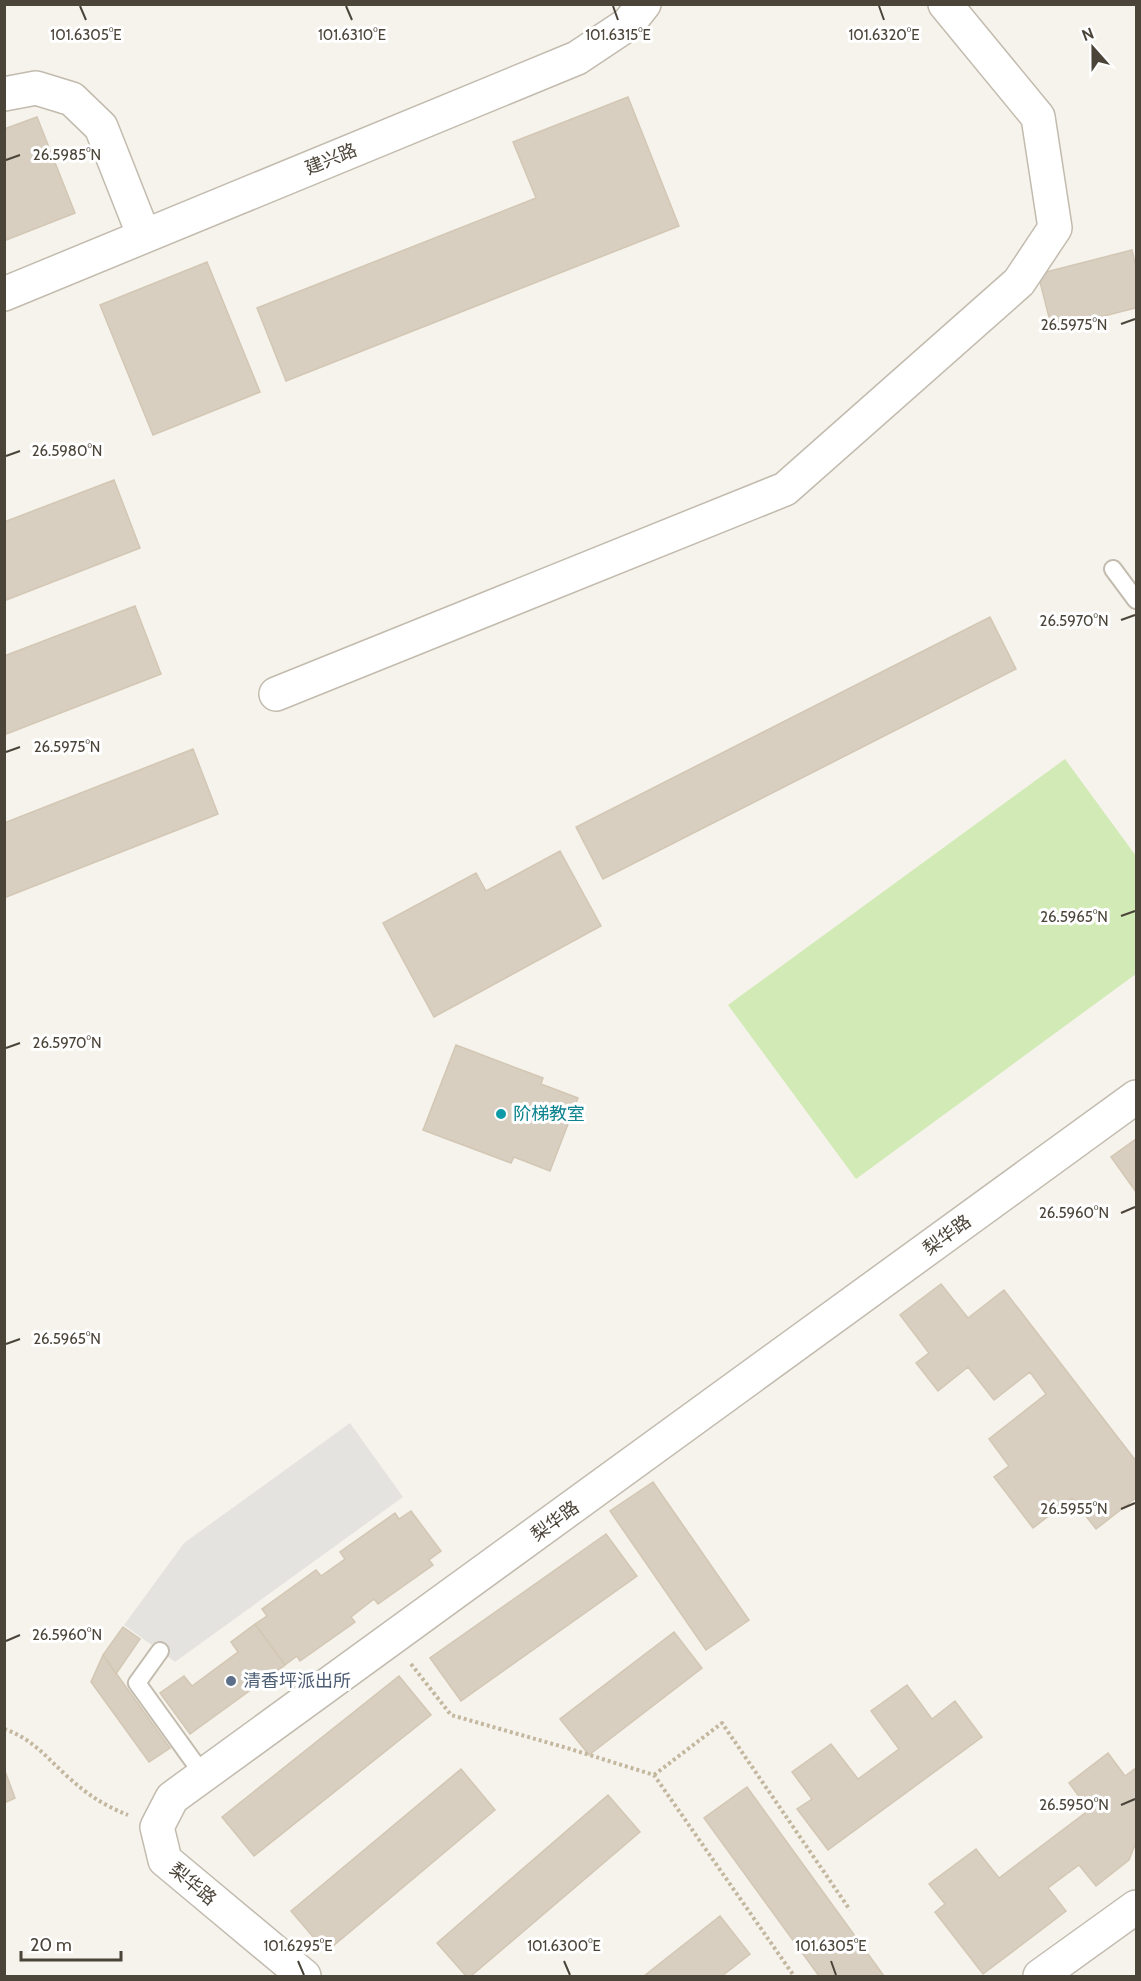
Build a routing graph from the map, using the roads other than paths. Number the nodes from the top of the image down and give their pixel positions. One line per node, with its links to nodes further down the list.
1 (644, 4): 4 (street, 建兴路)
2 (945, 4): 8 (street)
3 (4, 94): 4 (street)
4 (144, 236): 5 (street, 建兴路)
5 (4, 294)
6 (1113, 569): 7 (lane)
7 (1137, 600)
8 (276, 694)
9 (1137, 1097): 11 (street, 梨华路)
10 (160, 1651): 11 (lane)
11 (204, 1776): 14 (street, 梨华路)
12 (1137, 1907): 13 (street)
13 (1040, 1976)
14 (304, 1977)

